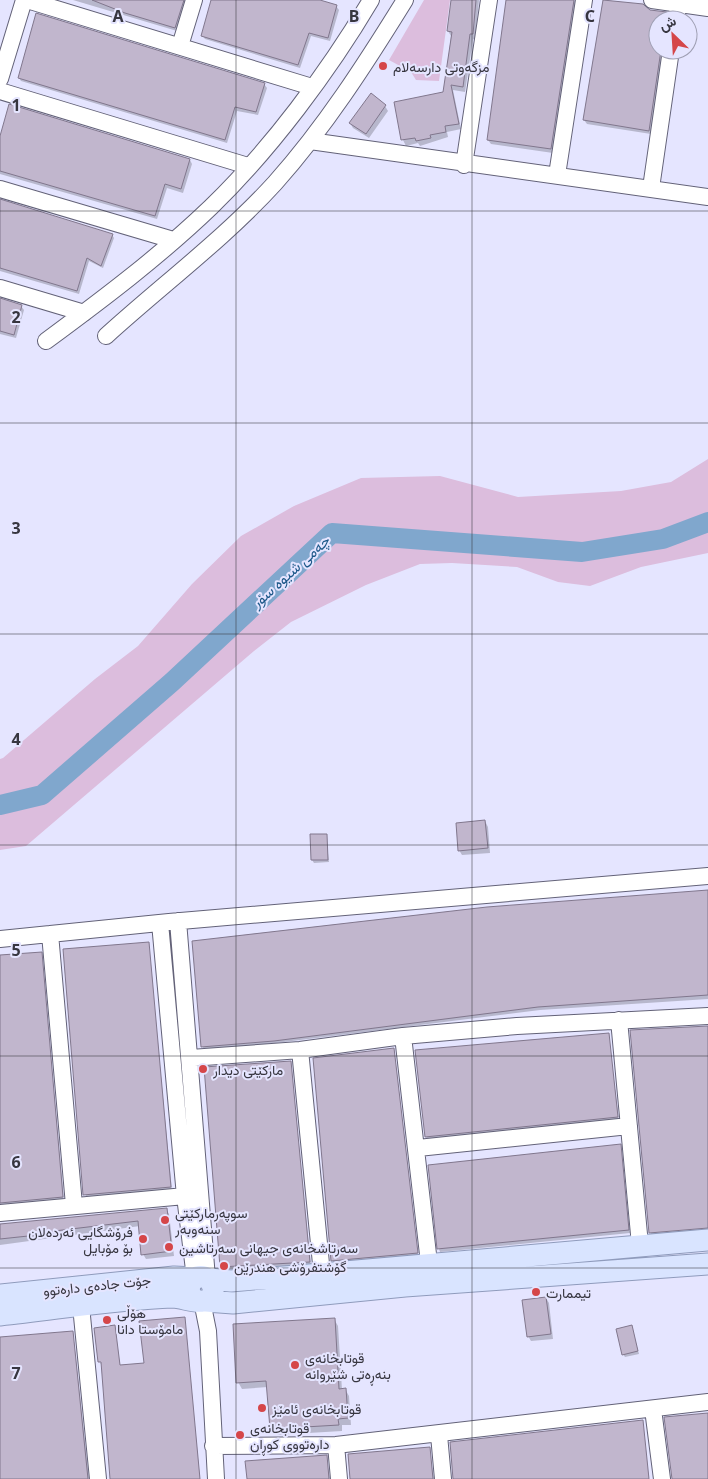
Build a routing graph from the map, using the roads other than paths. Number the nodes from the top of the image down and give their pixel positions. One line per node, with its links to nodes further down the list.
1 (25, 0): 11 (street); 14 (street)
2 (194, 0): 11 (street)
3 (369, 0): 10 (street)
4 (405, 0): 12 (street)
5 (489, 0): 18 (street)
6 (584, 0): 20 (street)
7 (652, 0): 8 (street)
8 (677, 8): 9 (street)
9 (708, 8)
10 (347, 40): 12 (street); 15 (street)
11 (180, 46): 15 (street)
12 (371, 55): 17 (street)
13 (670, 60): 21 (street)
14 (0, 79)
15 (312, 87): 19 (street)
16 (0, 91): 19 (street)
17 (310, 141): 18 (street); 27 (street)
18 (464, 165): 20 (street)
19 (248, 166): 24 (street)
20 (557, 175): 21 (street)
21 (651, 188): 23 (street)
22 (0, 189): 24 (street)
23 (708, 197)
24 (173, 240): 25 (street)
25 (120, 286): 27 (street); 28 (street)
26 (0, 288): 28 (street)
27 (140, 305): 29 (street)
28 (84, 313): 30 (street)
29 (106, 336)
30 (46, 340)
31 (708, 876): 32 (street)
32 (178, 921): 33 (street); 40 (street)
33 (160, 923): 34 (street); 43 (street)
34 (50, 934): 35 (street); 44 (street)
35 (0, 940)
36 (708, 1016): 37 (street)
37 (619, 1020): 38 (street); 41 (street)
38 (403, 1036): 39 (street); 42 (street)
39 (300, 1050): 40 (street); 50 (street)
40 (191, 1058): 51 (street)
41 (629, 1126): 42 (street); 47 (street)
42 (418, 1148): 48 (street)
43 (184, 1196): 44 (street); 51 (street)
44 (74, 1205): 45 (street)
45 (0, 1213)
46 (708, 1240): 47 (main road, جۆت جادەی دارەتوو)
47 (640, 1245): 48 (main road, جۆت جادەی دارەتوو)
48 (429, 1263): 50 (main road, جۆت جادەی دارەتوو)
49 (708, 1264): 53 (main road, جۆت جادەی دارەتوو)
50 (322, 1274): 51 (main road, جۆت جادەی دارەتوو)
51 (204, 1279): 52 (main road, جۆت جادەی دارەتوو); 53 (main road)
52 (0, 1295)
53 (201, 1301): 54 (main road, جۆت جادەی دارەتوو); 60 (street)
54 (81, 1306): 55 (main road, جۆت جادەی دارەتوو); 61 (street)
55 (0, 1315)
56 (708, 1402): 57 (street)
57 (653, 1409): 58 (street); 65 (street)
58 (439, 1435): 59 (street); 64 (street)
59 (336, 1445): 60 (street); 63 (street)
60 (213, 1446): 62 (street)
61 (98, 1479)
62 (216, 1479)
63 (339, 1479)
64 (443, 1479)
65 (662, 1479)

